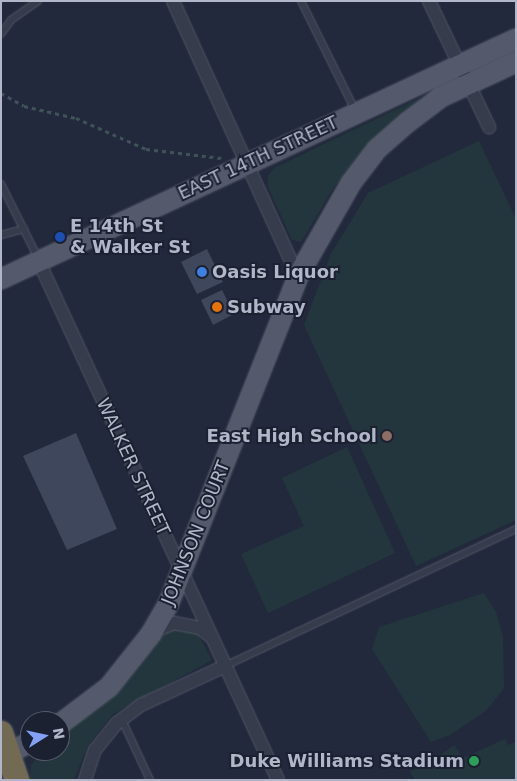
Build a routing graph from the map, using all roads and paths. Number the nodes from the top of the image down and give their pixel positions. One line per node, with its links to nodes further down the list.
1 (38, 1): 5 (lane)
2 (173, 1): 14 (street)
3 (300, 1): 11 (lane)
4 (429, 1): 8 (street)
5 (1, 34)
6 (516, 39): 8 (main road, EAST 14TH STREET)
7 (516, 62): 9 (main road)
8 (460, 65): 9 (street); 11 (main road, EAST 14TH STREET)
9 (469, 84): 12 (street); 19 (main road, JOHNSON COURT)
10 (1, 93): 13 (path)
11 (356, 113): 14 (main road, EAST 14TH STREET)
12 (489, 127)
13 (222, 158)
14 (249, 162): 18 (main road, EAST 14TH STREET); 19 (street)
15 (1, 184): 16 (lane)
16 (24, 229): 17 (lane); 18 (lane)
17 (1, 235)
18 (39, 262): 20 (main road, EAST 14TH STREET); 22 (street, WALKER STREET)
19 (298, 276): 22 (main road, JOHNSON COURT)
20 (1, 279)
21 (516, 529): 25 (lane)
22 (182, 573): 23 (main road, JOHNSON COURT); 24 (street, WALKER STREET)
23 (151, 634): 24 (street); 26 (main road, JOHNSON COURT)
24 (212, 638): 25 (street, WALKER STREET)
25 (225, 666): 27 (street); 33 (street, WALKER STREET)
26 (70, 716)
27 (122, 720): 31 (street); 32 (lane)
28 (20, 744): 29 (main road)
29 (4, 748): 30 (highway)
30 (17, 780)
31 (85, 780)
32 (150, 780)
33 (278, 780)

